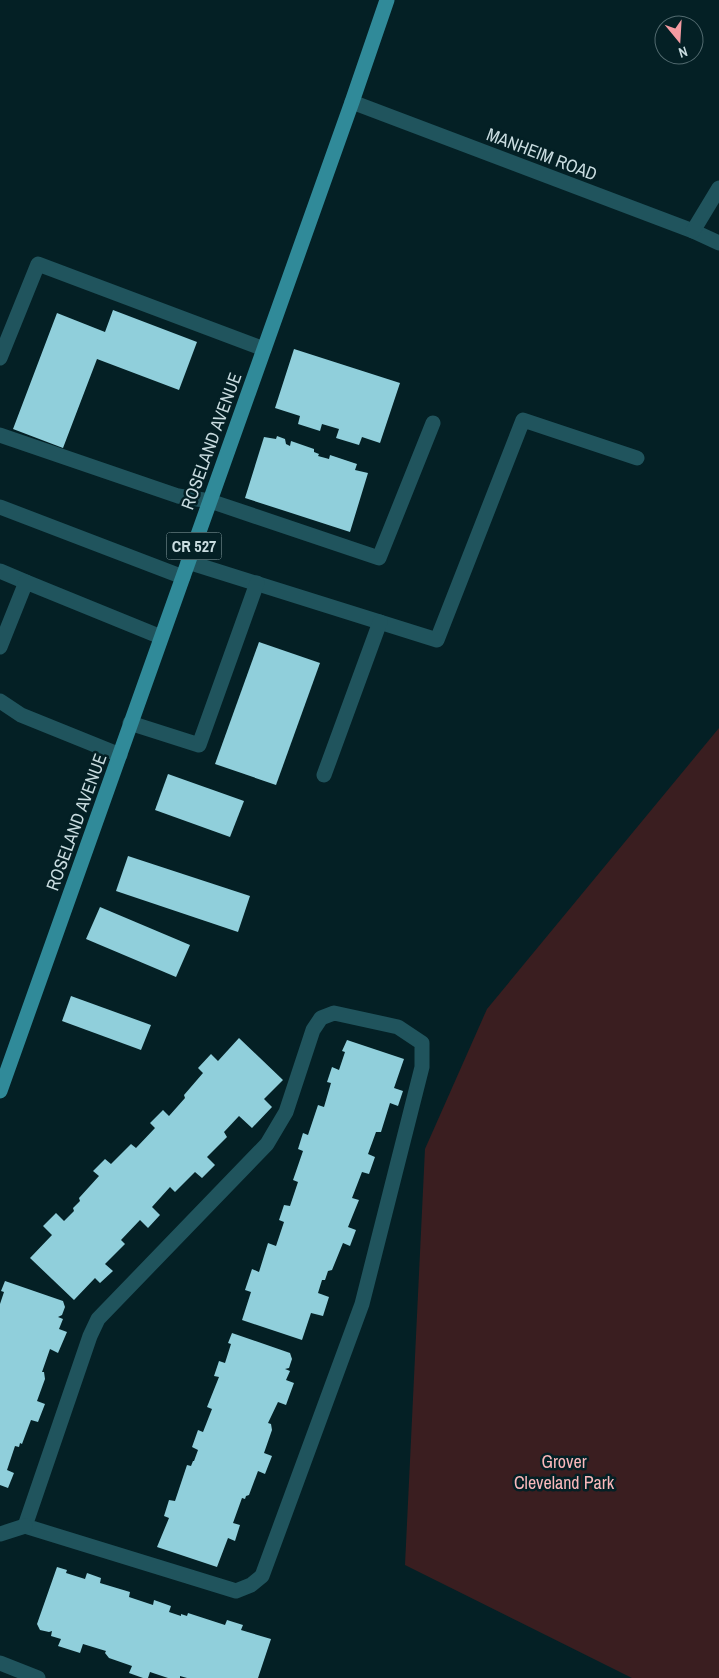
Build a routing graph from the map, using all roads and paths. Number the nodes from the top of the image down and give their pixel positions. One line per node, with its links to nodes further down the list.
1 (386, 0): 2 (main road, ROSELAND AVENUE / CR 527)
2 (352, 102): 4 (street, MANHEIM ROAD); 6 (main road, ROSELAND AVENUE / CR 527)
3 (719, 188): 4 (street)
4 (692, 231): 5 (street, MANHEIM ROAD)
5 (719, 243)
6 (264, 349): 7 (street); 11 (main road, ROSELAND AVENUE / CR 527)
7 (0, 358)
8 (433, 423): 11 (street)
9 (0, 436): 11 (street)
10 (637, 458): 17 (street)
11 (210, 501): 13 (main road, ROSELAND AVENUE / CR 527)
12 (0, 507): 13 (street)
13 (186, 569): 16 (street); 18 (main road, ROSELAND AVENUE / CR 527)
14 (0, 571): 15 (street)
15 (26, 582): 18 (street); 19 (street)
16 (257, 583): 17 (street); 21 (street)
17 (380, 622): 23 (street)
18 (162, 637): 21 (main road, ROSELAND AVENUE / CR 527)
19 (0, 647)
20 (0, 701): 22 (street)
21 (130, 723): 22 (main road, ROSELAND AVENUE / CR 527)
22 (120, 755): 24 (main road, ROSELAND AVENUE / CR 527)
23 (324, 775)
24 (0, 1091)
25 (25, 1526): 25 (street); 26 (street)
26 (0, 1534)
27 (0, 1663): 28 (street)
28 (38, 1678)

